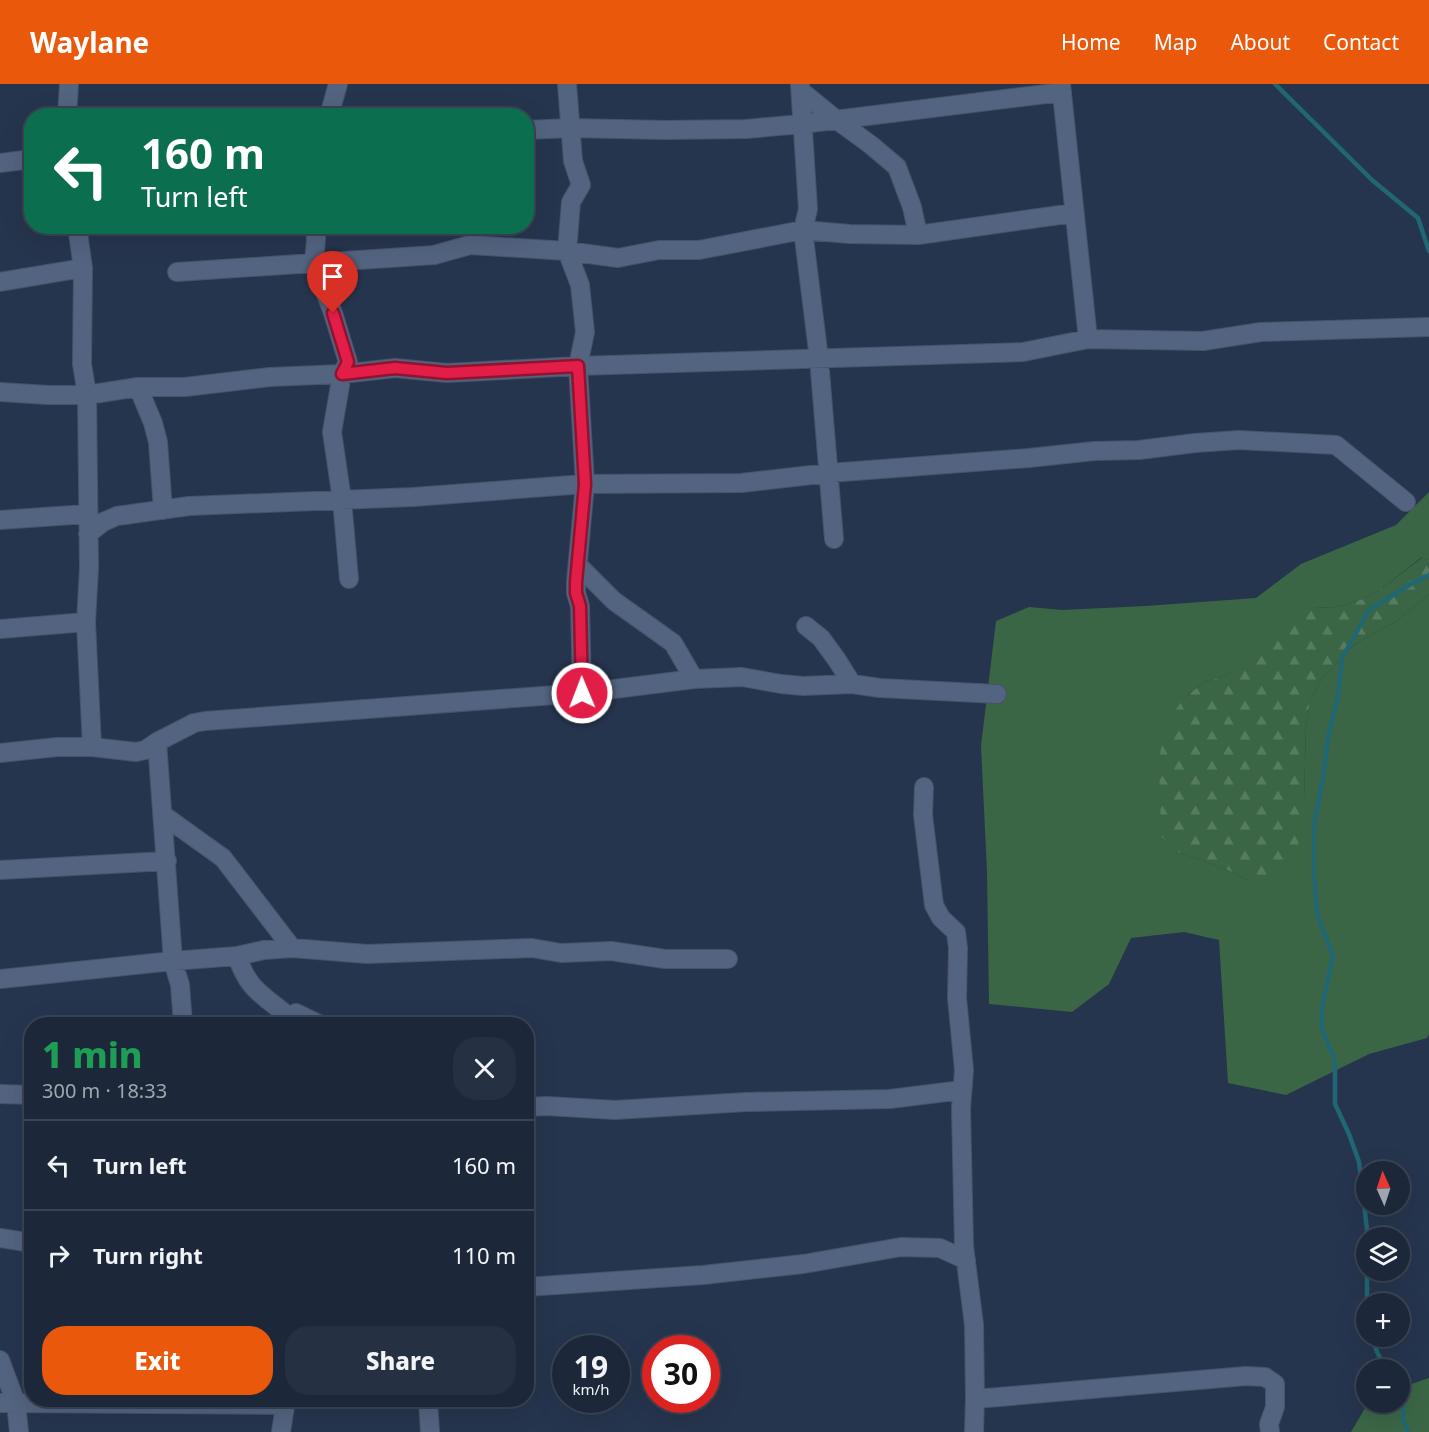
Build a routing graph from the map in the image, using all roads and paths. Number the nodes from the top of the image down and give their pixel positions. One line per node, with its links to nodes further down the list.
1 (69, 84): 6 (street)
2 (338, 84): 7 (street)
3 (567, 84): 10 (street)
4 (800, 87): 8 (street); 9 (street)
5 (1062, 88): 8 (street); 14 (street)
6 (68, 108)
7 (331, 108)
8 (837, 120): 9 (street); 18 (street)
9 (802, 124): 10 (street); 15 (street)
10 (570, 128): 11 (street); 19 (street)
11 (534, 130)
12 (24, 160): 13 (street)
13 (0, 163)
14 (1074, 213): 18 (street); 25 (street)
15 (802, 230): 18 (street); 19 (street); 26 (street)
16 (79, 234): 21 (street)
17 (316, 234): 20 (street)
18 (918, 235)
19 (567, 251): 20 (street); 27 (street)
20 (314, 263): 22 (street); 28 (street)
21 (83, 268): 23 (street); 31 (street)
22 (177, 272)
23 (0, 282)
24 (1429, 327): 25 (street)
25 (1088, 339): 26 (street)
26 (819, 359): 27 (street); 32 (street)
27 (578, 366): 28 (street); 33 (street)
28 (342, 374): 29 (street); 34 (street)
29 (138, 387): 31 (street); 36 (street)
30 (0, 392): 31 (street)
31 (87, 395): 37 (street)
32 (829, 473): 33 (street); 35 (street); 40 (street)
33 (585, 484): 34 (street); 41 (street)
34 (342, 500): 36 (street); 42 (street)
35 (1406, 502)
36 (163, 510): 39 (street)
37 (87, 514): 38 (street); 39 (street)
38 (0, 520)
39 (88, 534): 43 (street)
40 (834, 539)
41 (578, 565): 46 (street); 48 (street)
42 (349, 579)
43 (86, 622): 45 (street); 51 (street)
44 (806, 626): 47 (street)
45 (0, 629)
46 (694, 679): 47 (street); 48 (street)
47 (852, 684): 49 (street)
48 (582, 693): 50 (street)
49 (997, 694)
50 (157, 742): 51 (street); 54 (street)
51 (92, 747): 52 (street)
52 (0, 753)
53 (924, 787): 64 (street)
54 (163, 815): 55 (street); 57 (street)
55 (166, 861): 56 (street); 60 (street)
56 (0, 870)
57 (292, 948): 58 (street); 59 (street)
58 (237, 956): 60 (street); 63 (street)
59 (728, 959)
60 (173, 961): 61 (street); 62 (street)
61 (0, 979)
62 (182, 1017)
63 (299, 1017)
64 (962, 1090): 67 (street); 70 (street)
65 (0, 1094): 66 (street)
66 (24, 1095)
67 (534, 1107)
68 (0, 1238): 69 (street)
69 (24, 1242)
70 (966, 1260): 71 (street); 73 (street)
71 (534, 1286)
72 (0, 1360): 74 (street)
73 (975, 1399): 78 (street); 82 (street)
74 (8, 1403): 75 (street); 79 (street)
75 (24, 1403)
76 (285, 1407): 80 (street)
77 (428, 1407): 81 (street)
78 (1266, 1429)
79 (20, 1432)
80 (281, 1432)
81 (430, 1432)
82 (974, 1432)

